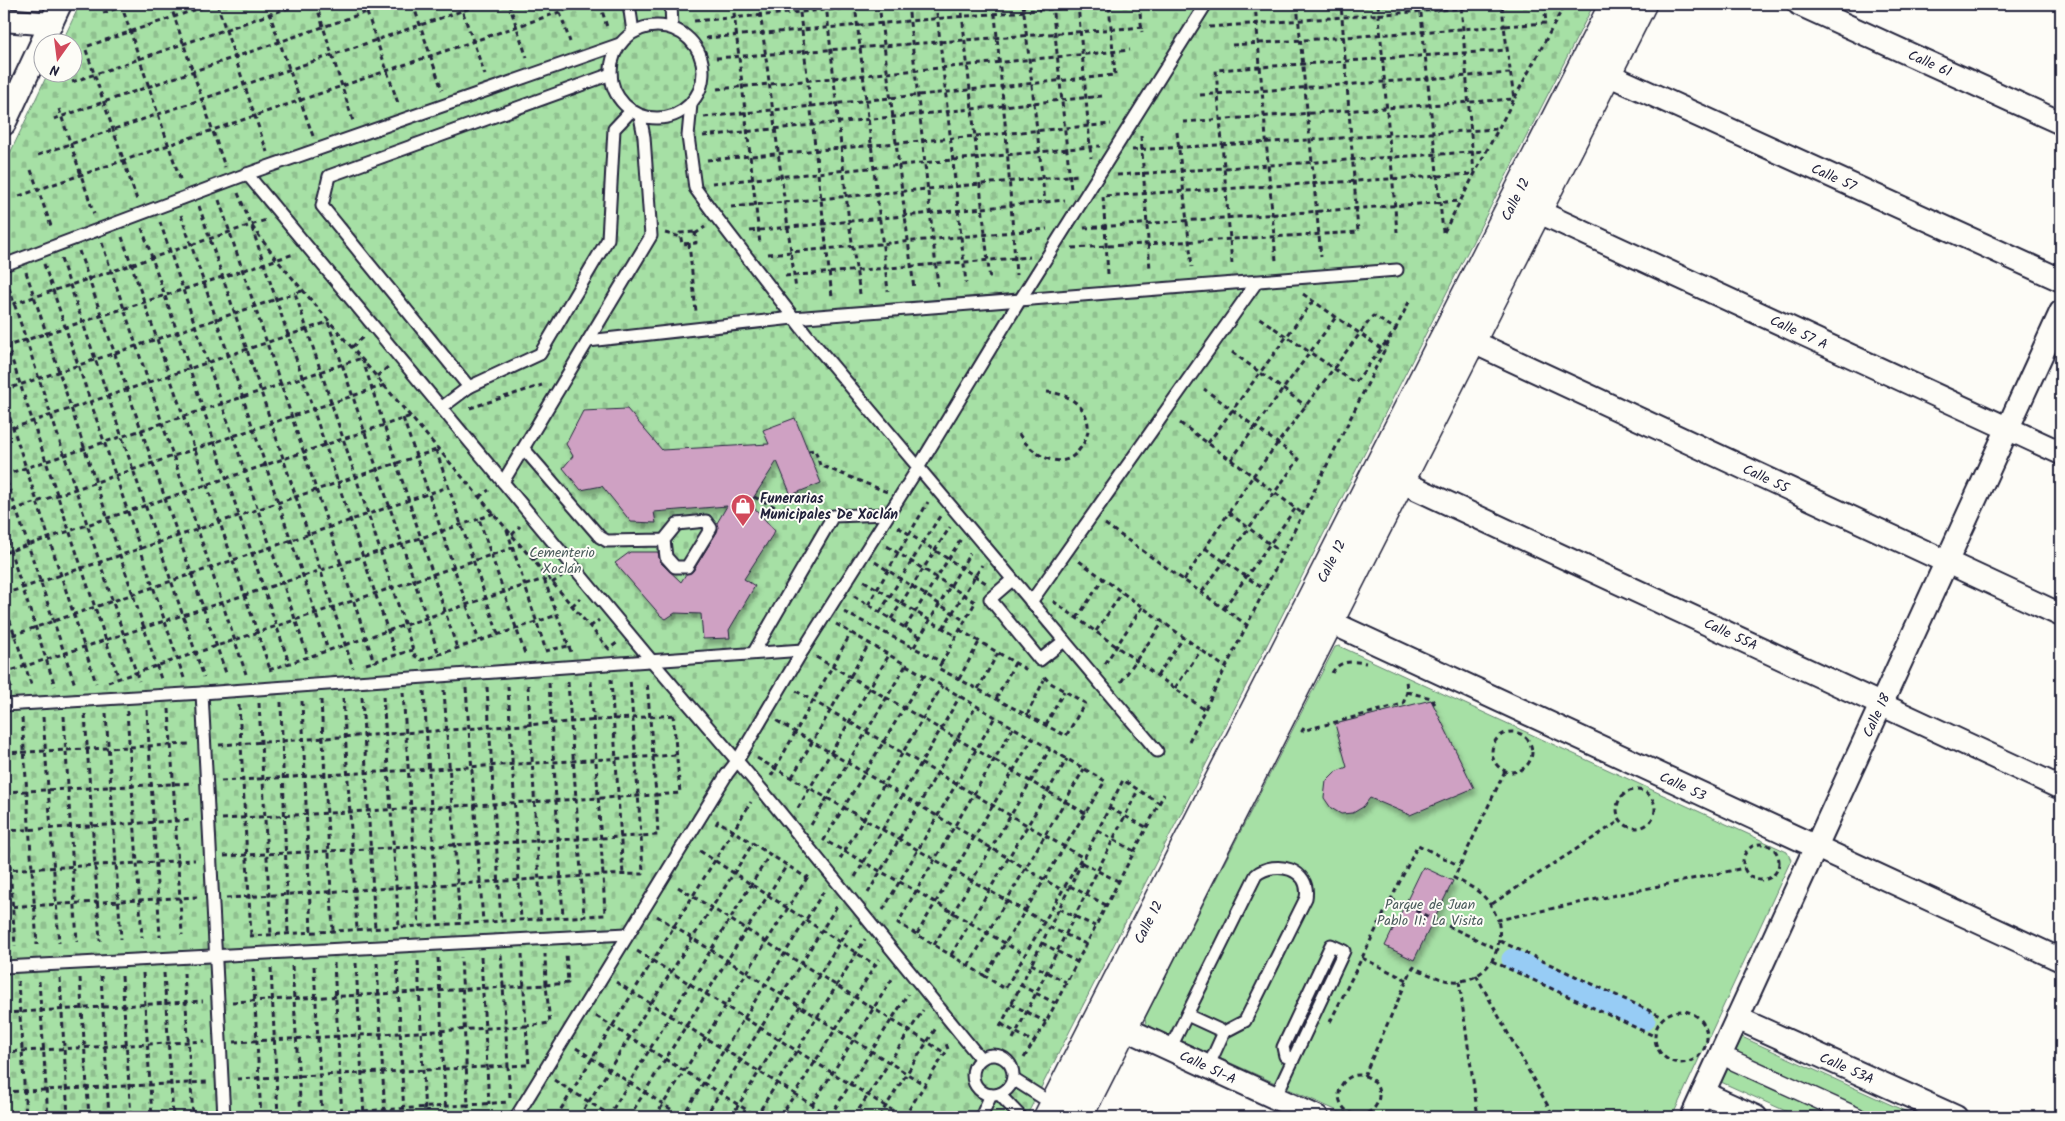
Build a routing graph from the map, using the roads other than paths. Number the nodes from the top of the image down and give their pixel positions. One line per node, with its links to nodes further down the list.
1 (60, 4): 9 (street)
2 (629, 4): 11 (lane)
3 (672, 4): 10 (lane)
4 (1206, 4): 26 (lane)
5 (1614, 4): 25 (street, Calle 12)
6 (1642, 4): 14 (street, Calle 12)
7 (1799, 4): 17 (street, Calle 61)
8 (4, 20): 9 (street)
9 (51, 24): 18 (street)
10 (672, 28): 11 (lane); 15 (lane)
11 (633, 32): 12 (lane)
12 (620, 44): 13 (lane); 19 (lane)
13 (610, 74): 16 (lane); 31 (lane)
14 (1607, 74): 20 (street, Calle 12); 23 (street, Calle 57)
15 (691, 104): 16 (lane); 28 (lane)
16 (636, 113): 30 (lane); 31 (lane)
17 (2061, 123)
18 (4, 124)
19 (247, 174): 21 (lane); 32 (lane)
20 (1537, 211): 25 (street, Calle 12); 33 (street, Calle 57 A)
21 (4, 265)
22 (1397, 270): 24 (lane)
23 (2061, 280)
24 (1256, 283): 26 (lane); 43 (lane)
25 (1482, 292): 29 (street, Calle 12); 45 (street, Calle 12)
26 (1020, 300): 28 (lane); 36 (lane)
27 (2061, 312): 33 (street, Calle 18)
28 (794, 318): 30 (lane); 36 (lane)
29 (1471, 340): 37 (street, Calle 12); 41 (street, Calle 55)
30 (588, 341): 34 (lane)
31 (469, 387): 32 (lane)
32 (441, 408): 38 (lane)
33 (2008, 428): 35 (street, Calle 57 A); 41 (street, Calle 18)
34 (524, 448): 38 (lane); 40 (lane)
35 (2061, 453)
36 (918, 468): 39 (lane); 42 (lane)
37 (1400, 481): 45 (street, Calle 12); 51 (street, Calle 55A)
38 (499, 484): 49 (lane)
39 (889, 514): 47 (lane); 48 (lane)
40 (664, 540): 40 (lane)
41 (1946, 562): 44 (street, Calle 55); 51 (street, Calle 18)
42 (1012, 580): 43 (lane); 46 (lane)
43 (1032, 602): 46 (lane)
44 (2061, 615)
45 (1317, 616): 56 (street, Calle 53); 63 (street, Calle 12)
46 (1064, 641): 53 (lane)
47 (802, 650): 48 (lane); 54 (lane)
48 (754, 652): 49 (lane)
49 (651, 660): 50 (lane); 54 (lane)
50 (202, 693): 52 (lane); 58 (lane)
51 (1881, 704): 55 (street, Calle 55A); 56 (street, Calle 18)
52 (4, 705)
53 (1157, 751)
54 (738, 761): 57 (lane); 66 (lane)
55 (2061, 788)
56 (1815, 847): 59 (street, Calle 53); 62 (street, Calle 18)
57 (627, 934): 58 (lane); 76 (lane)
58 (215, 955): 60 (lane); 75 (lane)
59 (2061, 960)
60 (4, 967)
61 (1187, 1015): 64 (lane); 64 (lane); 65 (lane)
62 (1737, 1018): 71 (street, Calle 18); 83 (street, Calle 53A)
63 (1111, 1022): 65 (street, Calle 51-A); 74 (street, Calle 12)
64 (1224, 1032): 69 (lane)
65 (1170, 1049): 69 (street, Calle 51-A)
66 (980, 1058): 70 (lane); 72 (lane)
67 (1293, 1060): 67 (lane); 73 (lane)
68 (1732, 1060): 82 (street)
69 (1208, 1067): 73 (street, Calle 51-A)
70 (1013, 1079): 72 (lane); 74 (lane)
71 (1703, 1093): 80 (street, Calle 18); 81 (street)
72 (995, 1094): 77 (lane); 78 (lane)
73 (1275, 1098): 79 (street, Calle 51-A)
74 (1060, 1113)
75 (224, 1117)
76 (516, 1117)
77 (981, 1117)
78 (1021, 1117)
79 (1317, 1117)
80 (1692, 1117)
81 (1756, 1117)
82 (1857, 1117)
83 (1956, 1117)

